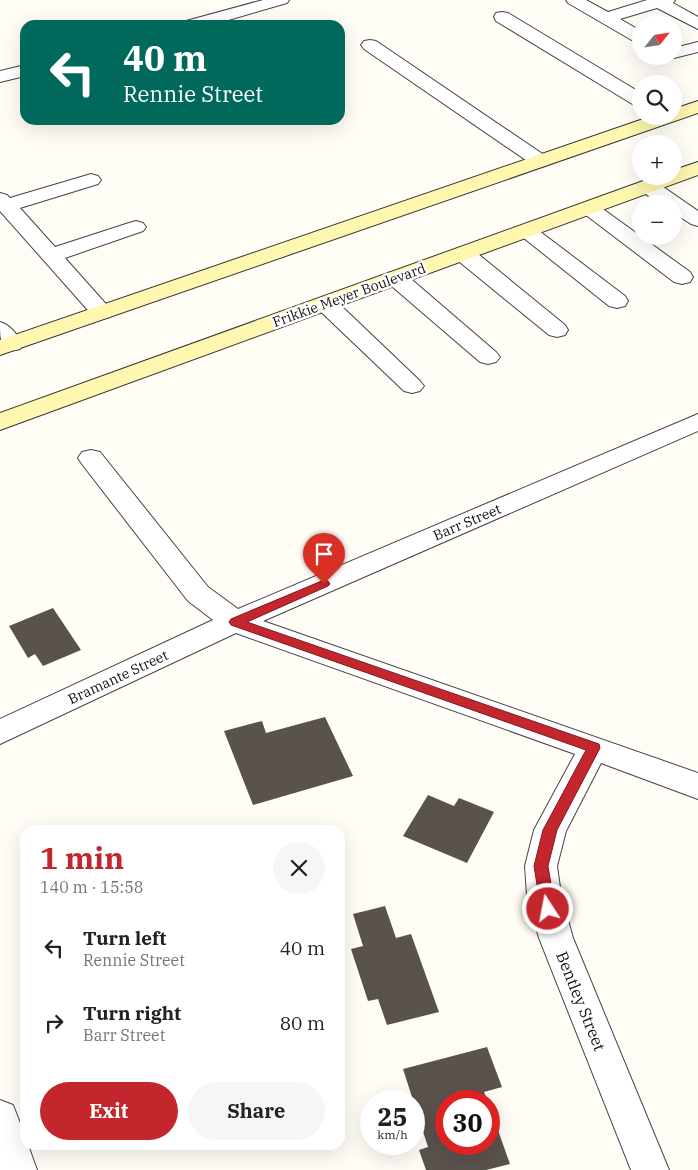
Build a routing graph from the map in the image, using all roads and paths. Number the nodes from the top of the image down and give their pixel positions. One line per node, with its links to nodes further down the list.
1 (281, 0): 6 (street)
2 (574, 0): 5 (street)
3 (660, 1): 5 (street); 7 (street)
4 (502, 17): 14 (street)
5 (607, 18): 8 (street)
6 (210, 20)
7 (698, 24)
8 (632, 33)
9 (370, 45): 18 (street)
10 (698, 47): 11 (street)
11 (682, 51)
12 (20, 71): 13 (street)
13 (0, 76)
14 (632, 96)
15 (698, 107): 16 (main road)
16 (682, 112)
17 (644, 125): 18 (main road)
18 (540, 161): 33 (main road)
19 (698, 168): 21 (main road, Frikkie Meyer Boulevard)
20 (91, 180): 22 (street)
21 (649, 186): 23 (main road, Frikkie Meyer Boulevard); 24 (street)
22 (3, 203): 28 (street)
23 (589, 208): 26 (main road, Frikkie Meyer Boulevard); 29 (street)
24 (698, 220)
25 (136, 227): 28 (street)
26 (527, 231): 27 (main road, Frikkie Meyer Boulevard); 31 (street)
27 (464, 254): 30 (main road, Frikkie Meyer Boulevard); 34 (street)
28 (51, 255): 33 (street)
29 (682, 277)
30 (396, 278): 32 (main road, Frikkie Meyer Boulevard); 36 (street)
31 (617, 301)
32 (326, 304): 37 (street); 38 (main road, Frikkie Meyer Boulevard)
33 (102, 312): 35 (main road)
34 (557, 330)
35 (4, 340)
36 (488, 357)
37 (412, 386)
38 (0, 422)
39 (698, 422): 41 (street, Barr Street)
40 (91, 458): 41 (street)
41 (235, 622): 42 (street, Bramante Street); 43 (street)
42 (0, 732)
43 (594, 748): 44 (street); 47 (street, Bentley Street)
44 (698, 786)
45 (0, 1118): 46 (street)
46 (18, 1170)
47 (650, 1170)

